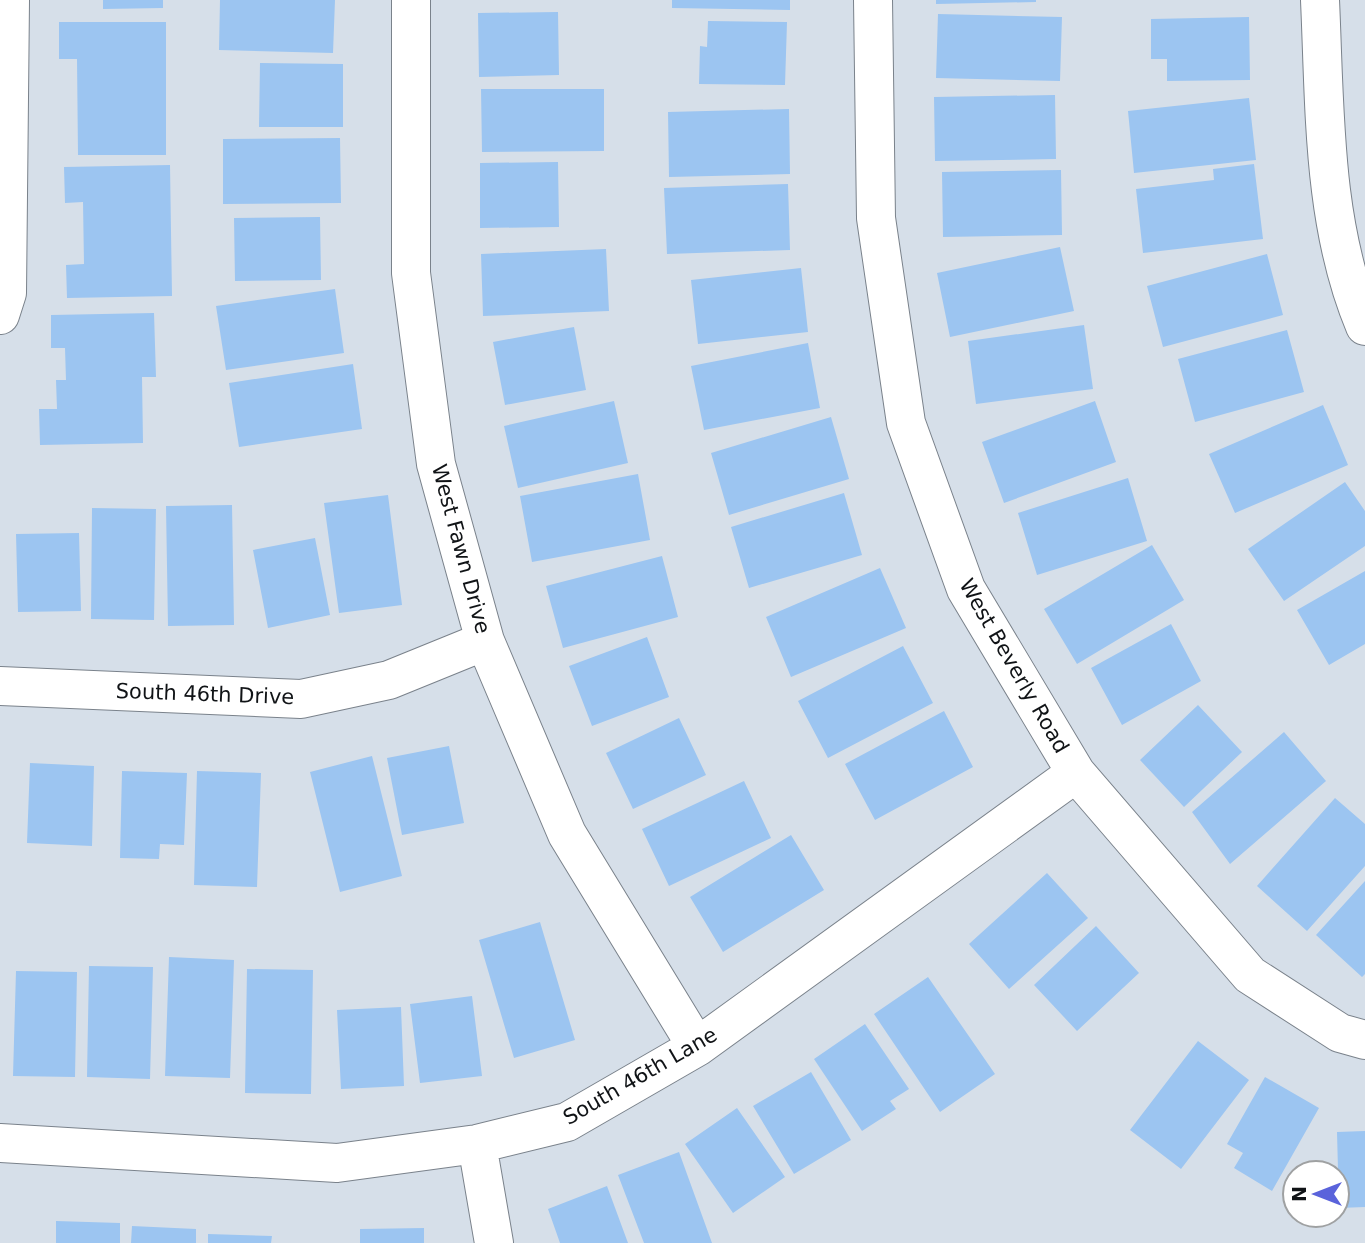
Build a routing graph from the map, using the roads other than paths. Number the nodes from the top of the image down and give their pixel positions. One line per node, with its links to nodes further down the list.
1 (10, 0): 5 (street)
2 (411, 0): 7 (street, West Fawn Drive)
3 (873, 0): 9 (street, West Beverly Road)
4 (1320, 0): 6 (street)
5 (2, 300)
6 (1365, 326)
7 (485, 640): 8 (street, South 46th Drive); 11 (street, West Fawn Drive)
8 (0, 686)
9 (1076, 774): 10 (street, West Beverly Road); 11 (street, South 46th Lane)
10 (1365, 1040)
11 (697, 1047): 13 (street, South 46th Lane)
12 (0, 1143): 13 (street, South 46th Lane)
13 (477, 1144): 14 (street)
14 (494, 1243)

